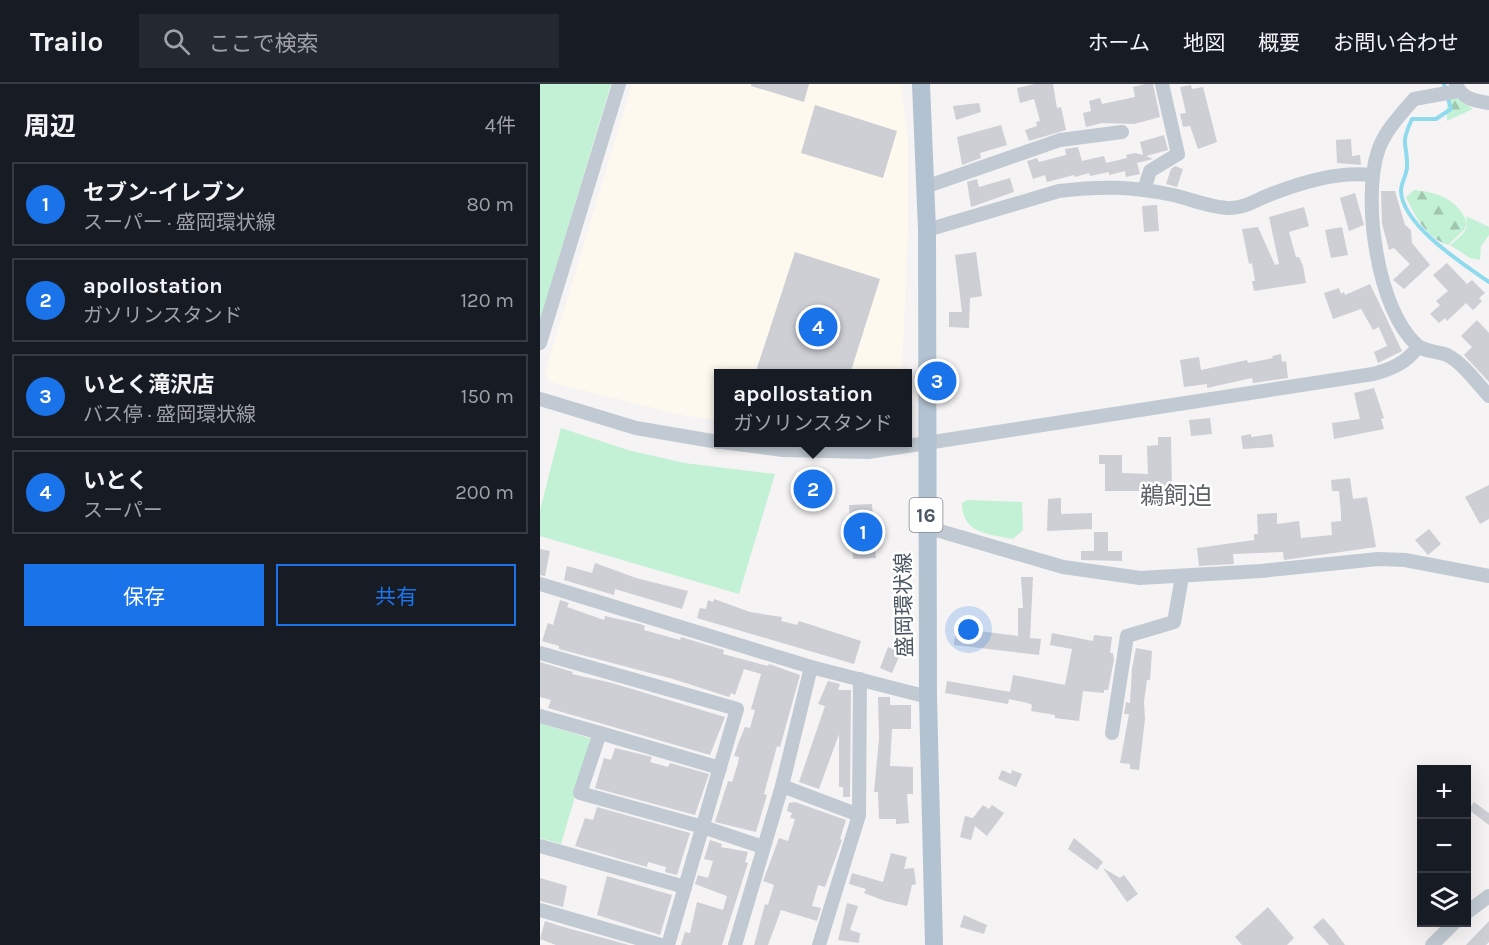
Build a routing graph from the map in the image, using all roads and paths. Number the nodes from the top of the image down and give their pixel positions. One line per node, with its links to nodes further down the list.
1 (619, 84): 11 (street)
2 (921, 84): 8 (main road, 盛岡環状線 / 16)
3 (1162, 84): 9 (street)
4 (1452, 90): 5 (street); 7 (street)
5 (1489, 103)
6 (1122, 132): 8 (street)
7 (1371, 175): 9 (street); 12 (street)
8 (925, 187): 10 (main road, 盛岡環状線 / 16)
9 (1144, 190): 10 (street)
10 (927, 230): 16 (main road, 盛岡環状線 / 16)
11 (540, 343)
12 (1418, 347): 13 (street); 16 (street)
13 (1489, 396)
14 (540, 399): 15 (street)
15 (714, 441)
16 (926, 442): 17 (street); 20 (main road, 盛岡環状線 / 16)
17 (912, 445)
18 (759, 447): 19 (street)
19 (900, 447)
20 (926, 527): 22 (street); 27 (main road, 盛岡環状線 / 16)
21 (1489, 576): 22 (street)
22 (1182, 577): 30 (street)
23 (541, 587): 25 (street)
24 (540, 653): 31 (street)
25 (811, 667): 26 (street); 32 (street)
26 (860, 679): 27 (street); 33 (street)
27 (928, 697): 47 (main road, 盛岡環状線 / 16)
28 (540, 716): 29 (street)
29 (600, 733): 31 (street); 34 (street)
30 (1112, 733)
31 (720, 768): 34 (street)
32 (782, 786): 33 (street); 36 (street)
33 (859, 814): 46 (street)
34 (703, 827): 36 (street); 37 (street)
35 (540, 846): 37 (street)
36 (763, 847): 45 (street)
37 (685, 887): 44 (street)
38 (1489, 897): 40 (street)
39 (540, 910): 43 (street)
40 (1471, 910)
41 (1451, 927): 42 (street)
42 (1437, 944)
43 (661, 945)
44 (668, 945)
45 (735, 945)
46 (819, 945)
47 (934, 945)

